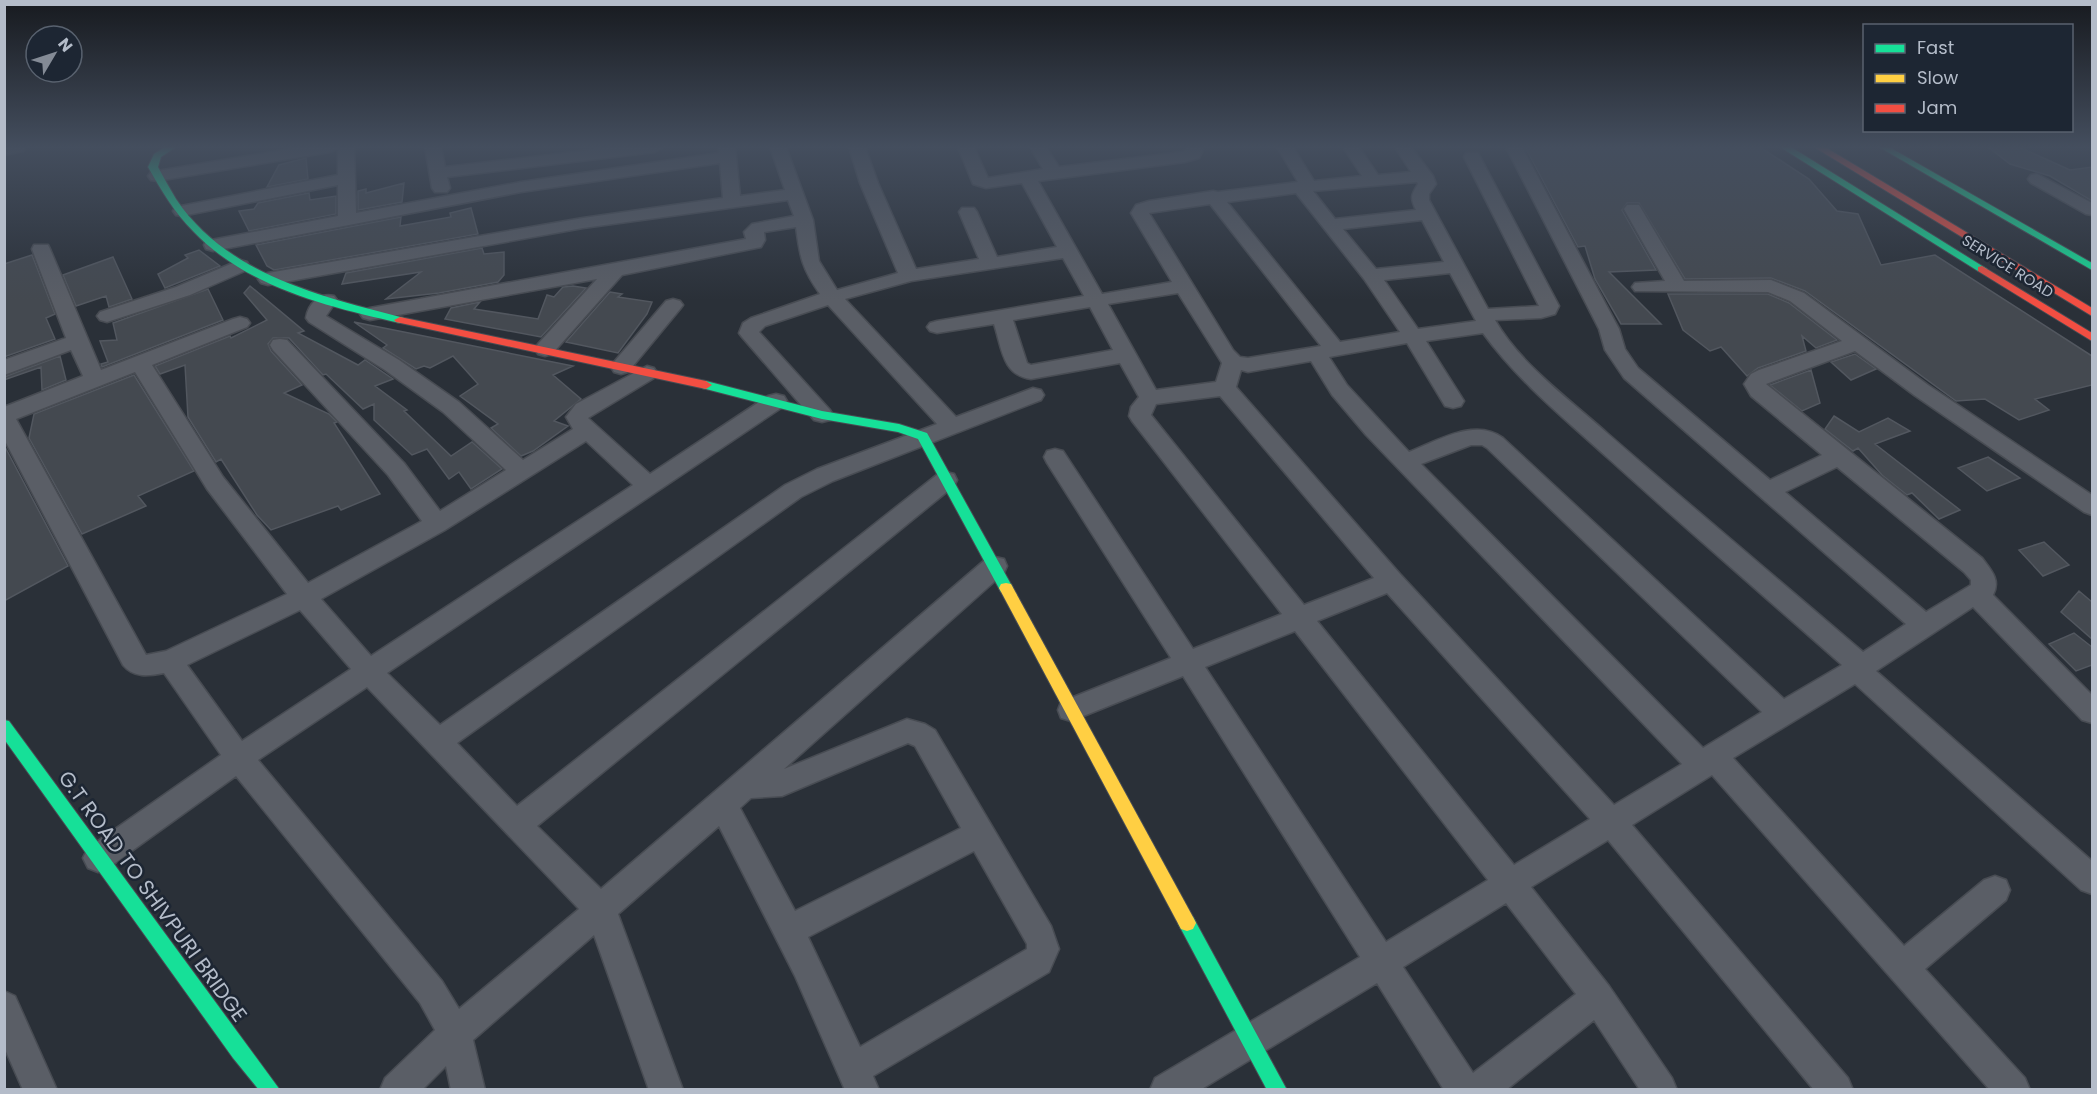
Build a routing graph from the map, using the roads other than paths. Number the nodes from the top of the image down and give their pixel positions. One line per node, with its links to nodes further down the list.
1 (172, 198): 24 (main road)
2 (250, 198): 24 (street)
3 (347, 198): 27 (street)
4 (457, 198): 20 (street)
5 (732, 198): 21 (street)
6 (763, 198): 21 (street)
7 (796, 198): 28 (street)
8 (875, 198): 39 (street)
9 (1039, 198): 32 (street)
10 (1200, 198): 41 (street)
11 (1214, 198): 61 (street)
12 (1313, 198): 29 (street)
13 (1420, 198): 26 (street)
14 (1494, 198): 52 (street)
15 (1541, 198): 85 (street)
16 (1867, 198): 56 (main road, SERVICE ROAD)
17 (1903, 198): 48 (main road)
18 (1972, 198): 36 (main road)
19 (2071, 198): 23 (street)
20 (444, 200): 27 (street)
21 (732, 202): 40 (street)
22 (1634, 209): 43 (street)
23 (2092, 210)
24 (182, 212): 30 (main road)
25 (968, 212): 33 (street)
26 (1427, 213): 29 (street); 35 (street)
27 (347, 218): 30 (street)
28 (804, 220): 37 (street); 44 (street)
29 (1331, 225): 38 (street)
30 (213, 245): 34 (main road)
31 (41, 249): 57 (street)
32 (1069, 251): 33 (street); 46 (street)
33 (990, 263): 39 (street)
34 (240, 266): 40 (main road); 50 (street)
35 (1456, 267): 38 (street); 52 (street)
36 (2092, 267)
37 (617, 269): 49 (street); 60 (street)
38 (1371, 275): 55 (street)
39 (909, 276): 44 (street)
40 (268, 279): 45 (main road)
41 (1184, 286): 46 (street); 63 (street)
42 (1641, 286): 43 (street)
43 (1678, 286): 58 (street)
44 (832, 297): 74 (street); 76 (street)
45 (327, 300): 49 (main road); 82 (street)
46 (1096, 301): 51 (street); 62 (street)
47 (674, 305): 65 (street)
48 (2092, 313)
49 (370, 314): 60 (main road)
50 (107, 316)
51 (1002, 317): 54 (street); 62 (street)
52 (1485, 320): 55 (street); 96 (street)
53 (240, 323): 64 (street)
54 (937, 327)
55 (1413, 336): 61 (street); 73 (street)
56 (2092, 338)
57 (77, 341): 66 (street); 68 (street)
58 (1857, 343): 79 (street); 86 (street)
59 (280, 345): 87 (street)
60 (545, 350): 65 (main road)
61 (1325, 350): 63 (street); 81 (street)
62 (1125, 355): 71 (street)
63 (1233, 362): 69 (street)
64 (140, 363): 68 (street); 91 (street)
65 (621, 367): 67 (main road)
66 (4, 368)
67 (647, 374): 72 (main road); 77 (street)
68 (96, 381): 75 (street)
69 (1225, 388): 71 (street); 89 (street)
70 (1033, 395): 76 (street)
71 (1150, 398): 92 (street)
72 (776, 401): 74 (main road); 84 (street)
73 (1453, 401)
74 (822, 415): 78 (main road)
75 (4, 416): 94 (street)
76 (952, 426): 78 (street)
77 (588, 430): 82 (street); 84 (street)
78 (923, 436): 83 (main road); 102 (street)
79 (1840, 456): 85 (street); 90 (street)
80 (1055, 458): 95 (street)
81 (1405, 462): 100 (street); 104 (street)
82 (522, 471): 87 (street)
83 (946, 480): 88 (main road); 107 (street)
84 (648, 485): 97 (street)
85 (1768, 491): 93 (street)
86 (2092, 506)
87 (437, 524): 91 (street)
88 (995, 566): 98 (main road); 105 (street)
89 (1391, 581): 92 (street); 106 (street)
90 (1977, 595): 93 (street); 99 (street)
91 (304, 597): 94 (street); 97 (street)
92 (1300, 619): 95 (street); 111 (street)
93 (1924, 625): 96 (street)
94 (170, 661): 103 (street)
95 (1190, 663): 98 (street); 115 (street)
96 (1859, 667): 100 (street); 110 (street)
97 (369, 672): 102 (street); 103 (street)
98 (1071, 710): 120 (main road)
99 (2092, 712)
100 (1781, 713): 104 (street)
101 (4, 726): 109 (main road, G.T ROAD TO SHIVPURI BRIDGE)
102 (438, 741): 107 (street)
103 (239, 758): 109 (street); 119 (street)
104 (1708, 761): 106 (street); 116 (street)
105 (733, 795): 108 (street); 113 (street); 114 (street)
106 (1611, 822): 111 (street); 132 (street)
107 (516, 825): 113 (street)
108 (980, 833): 114 (street); 121 (street)
109 (98, 858): 123 (main road, G.T ROAD TO SHIVPURI BRIDGE)
110 (2092, 880)
111 (1509, 884): 115 (street); 117 (street)
112 (1995, 890): 116 (street)
113 (601, 910): 119 (street); 126 (street)
114 (789, 930): 121 (street)
115 (1384, 961): 120 (street); 129 (street)
116 (1903, 967): 133 (street)
117 (1598, 997): 130 (street); 131 (street)
118 (4, 1007): 122 (street)
119 (455, 1034): 124 (street); 125 (street)
120 (1251, 1041): 127 (street); 128 (main road)
121 (857, 1079)
122 (40, 1089)
123 (271, 1089)
124 (397, 1089)
125 (468, 1089)
126 (666, 1089)
127 (1167, 1089)
128 (1278, 1089)
129 (1464, 1089)
130 (1478, 1089)
131 (1660, 1089)
132 (1836, 1089)
133 (2013, 1089)

